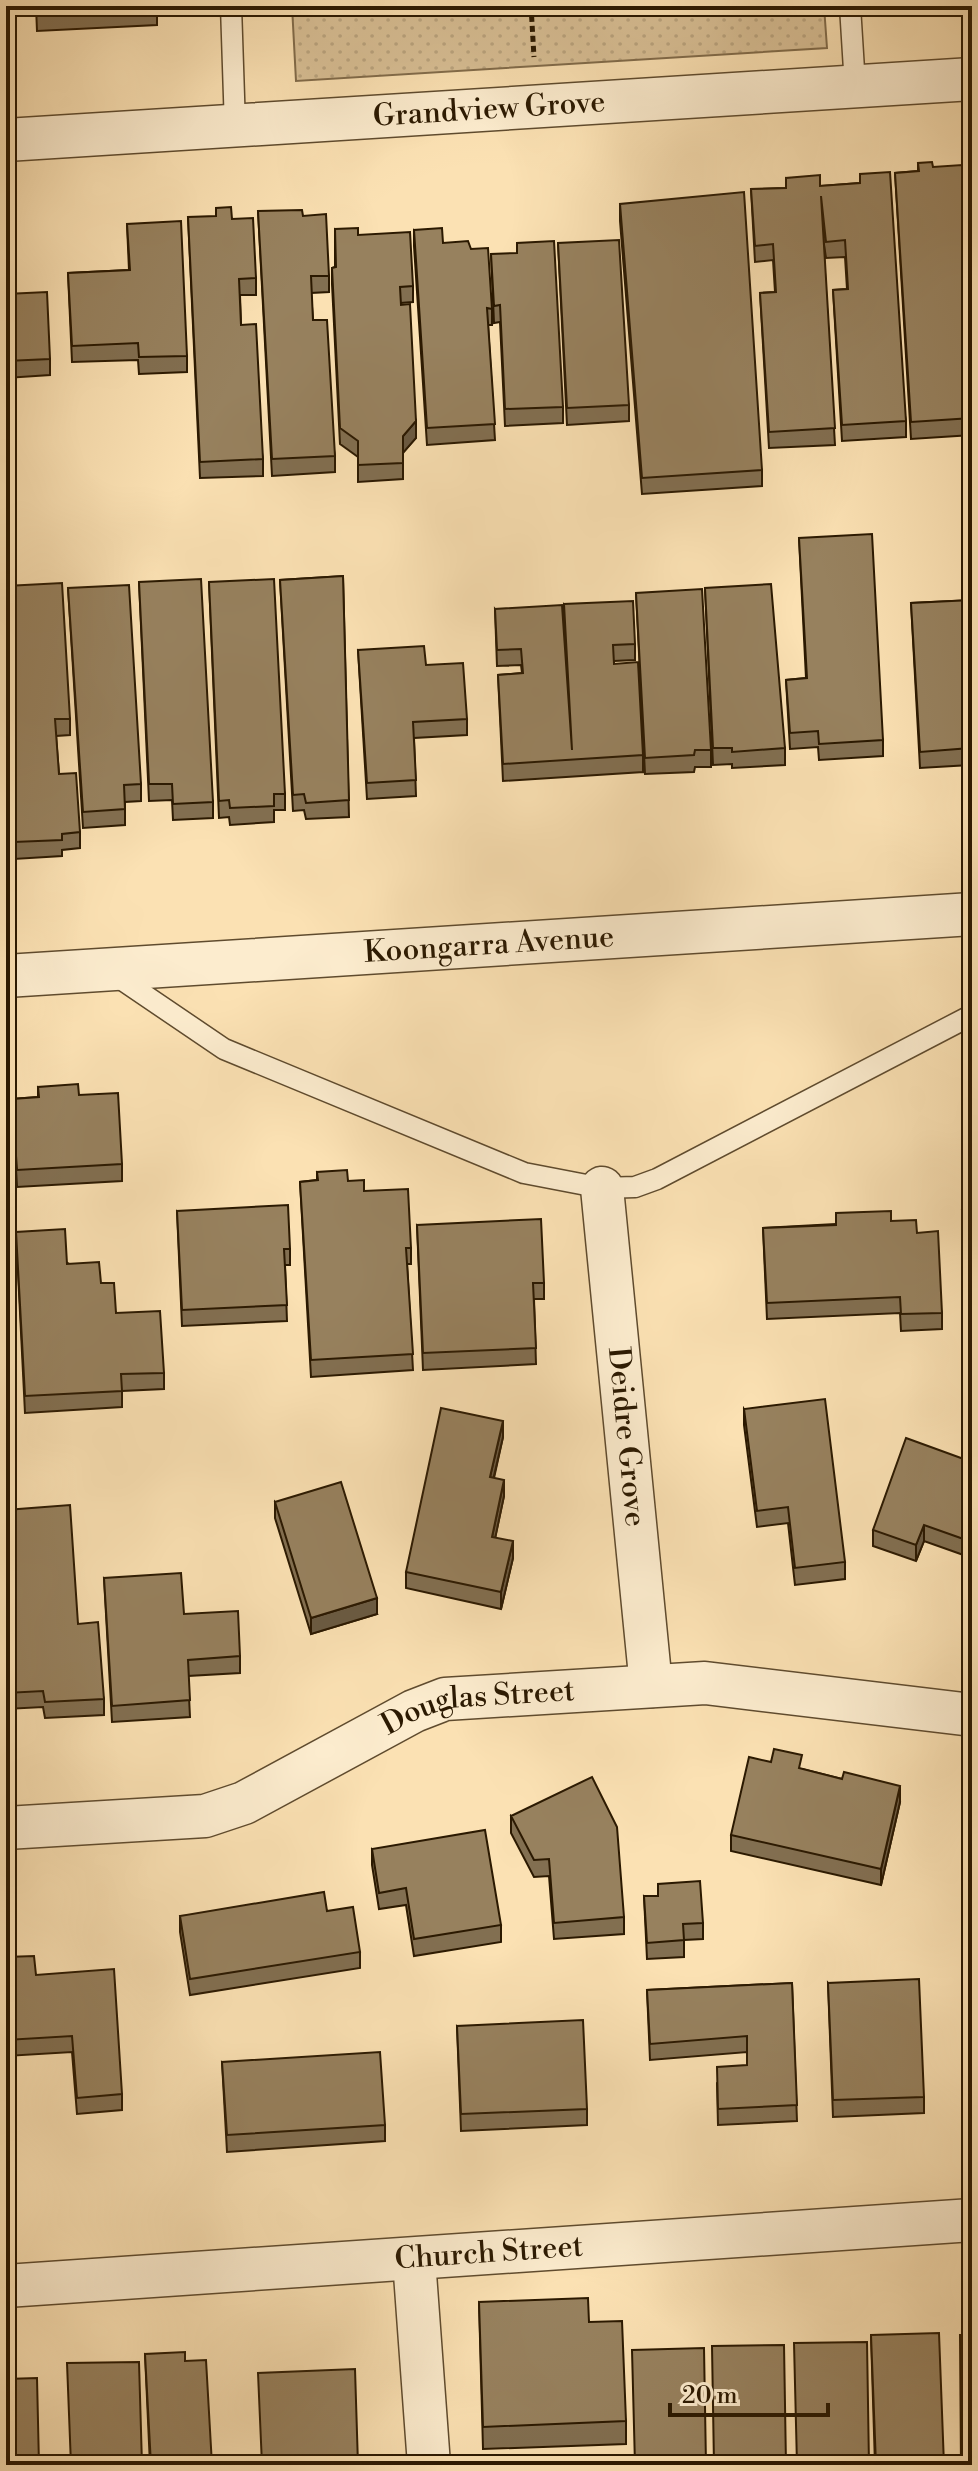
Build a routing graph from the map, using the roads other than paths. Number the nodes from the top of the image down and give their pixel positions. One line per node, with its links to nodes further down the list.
1 (231, 6): 5 (lane)
2 (850, 6): 4 (lane)
3 (972, 79): 4 (street, Grandview Grove)
4 (855, 86): 5 (street, Grandview Grove)
5 (235, 127): 6 (street, Grandview Grove)
6 (6, 140)
7 (972, 914): 8 (street, Koongarra Avenue)
8 (106, 970): 9 (street, Koongarra Avenue); 11 (lane)
9 (6, 976)
10 (972, 1015): 11 (lane)
11 (602, 1188): 12 (street, Deidre Grove)
12 (651, 1686): 13 (street, Douglas Street); 14 (street, Douglas Street)
13 (972, 1715)
14 (6, 1828)
15 (972, 2220): 16 (street, Church Street)
16 (414, 2260): 17 (street, Church Street); 18 (street)
17 (6, 2286)
18 (429, 2465)

